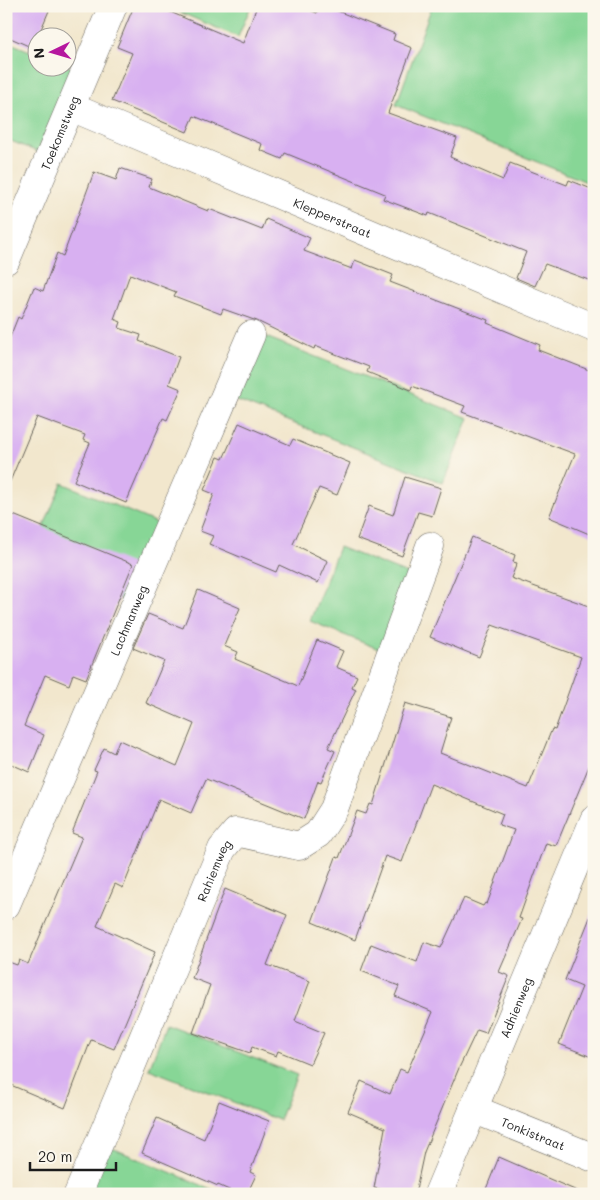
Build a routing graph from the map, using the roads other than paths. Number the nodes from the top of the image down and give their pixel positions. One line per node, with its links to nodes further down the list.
1 (114, 6): 2 (street, Toekomstweg)
2 (71, 107): 3 (street, Toekomstweg); 4 (street, Klepperstraat)
3 (6, 260)
4 (594, 328)
5 (252, 335): 8 (street, Lachmanweg)
6 (430, 546): 11 (street, Rahiemweg)
7 (594, 820): 9 (street, Adhienweg)
8 (6, 905)
9 (474, 1109): 10 (street, Tonkistraat); 12 (street, Adhienweg)
10 (594, 1158)
11 (78, 1194)
12 (438, 1194)

